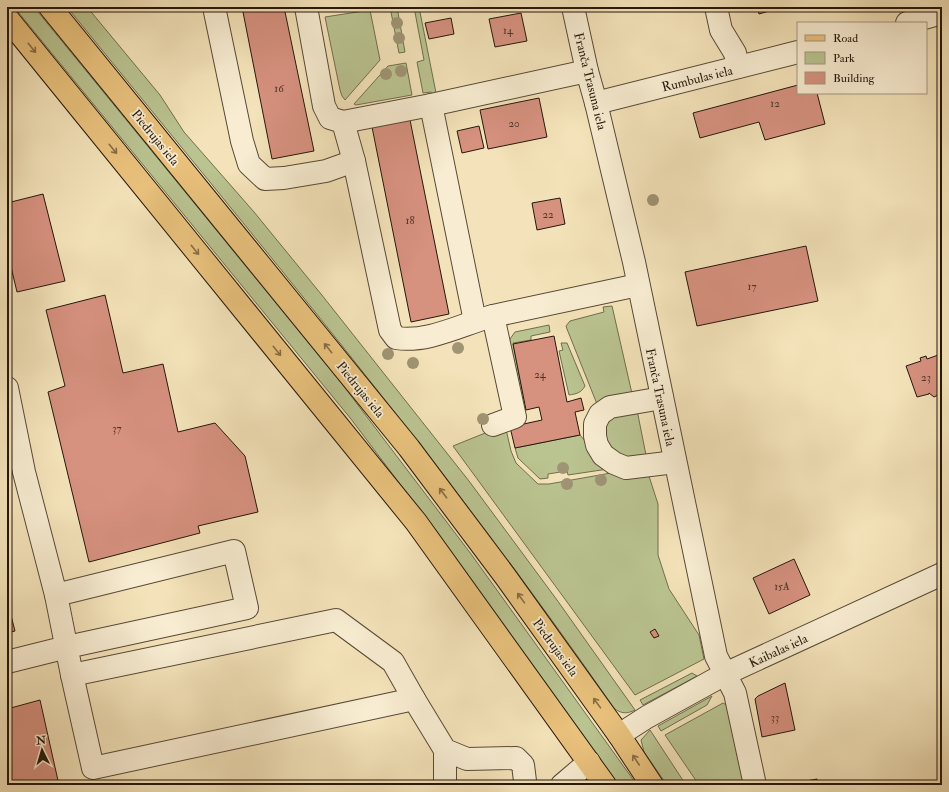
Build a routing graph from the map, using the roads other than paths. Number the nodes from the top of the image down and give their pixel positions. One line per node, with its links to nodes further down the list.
1 (50, 7): 31 (main road, Piedrujas iela, one-way to 1)
2 (214, 7): 15 (street)
3 (306, 7): 14 (street)
4 (573, 7): 11 (street, Franča Trasuna iela)
5 (716, 7): 10 (street)
6 (942, 13): 8 (street)
7 (7, 18): 33 (main road, one-way to 33)
8 (910, 22)
9 (797, 52): 10 (street, Rumbulas iela)
10 (738, 67): 12 (street, Rumbulas iela)
11 (587, 71): 12 (street, Franča Trasuna iela); 13 (street)
12 (596, 103): 16 (street, Franča Trasuna iela)
13 (431, 105): 14 (street); 17 (street)
14 (343, 122): 15 (street)
15 (354, 161): 17 (street)
16 (638, 285): 17 (street); 19 (street, Franča Trasuna iela)
17 (484, 319): 20 (street)
18 (7, 388): 23 (street)
19 (662, 398): 22 (street, Franča Trasuna iela); 22 (street)
20 (493, 425)
21 (7, 455): 23 (street)
22 (675, 462): 28 (street, Franča Trasuna iela)
23 (24, 472): 25 (street)
24 (942, 574): 28 (street, Kaibalas iela)
25 (56, 595): 26 (street); 26 (street)
26 (67, 647): 27 (street); 29 (street)
27 (7, 662)
28 (725, 674): 31 (street, Kaibalas iela); 39 (street, Franča Trasuna iela)
29 (72, 675): 30 (street); 30 (street)
30 (414, 699): 32 (street)
31 (619, 735): 38 (main road, Piedrujas iela, one-way to 31)
32 (446, 750): 34 (street); 35 (street)
33 (589, 762): 36 (street); 37 (main road)
34 (445, 785)
35 (524, 785)
36 (562, 785)
37 (605, 785)
38 (652, 785)
39 (755, 785)

